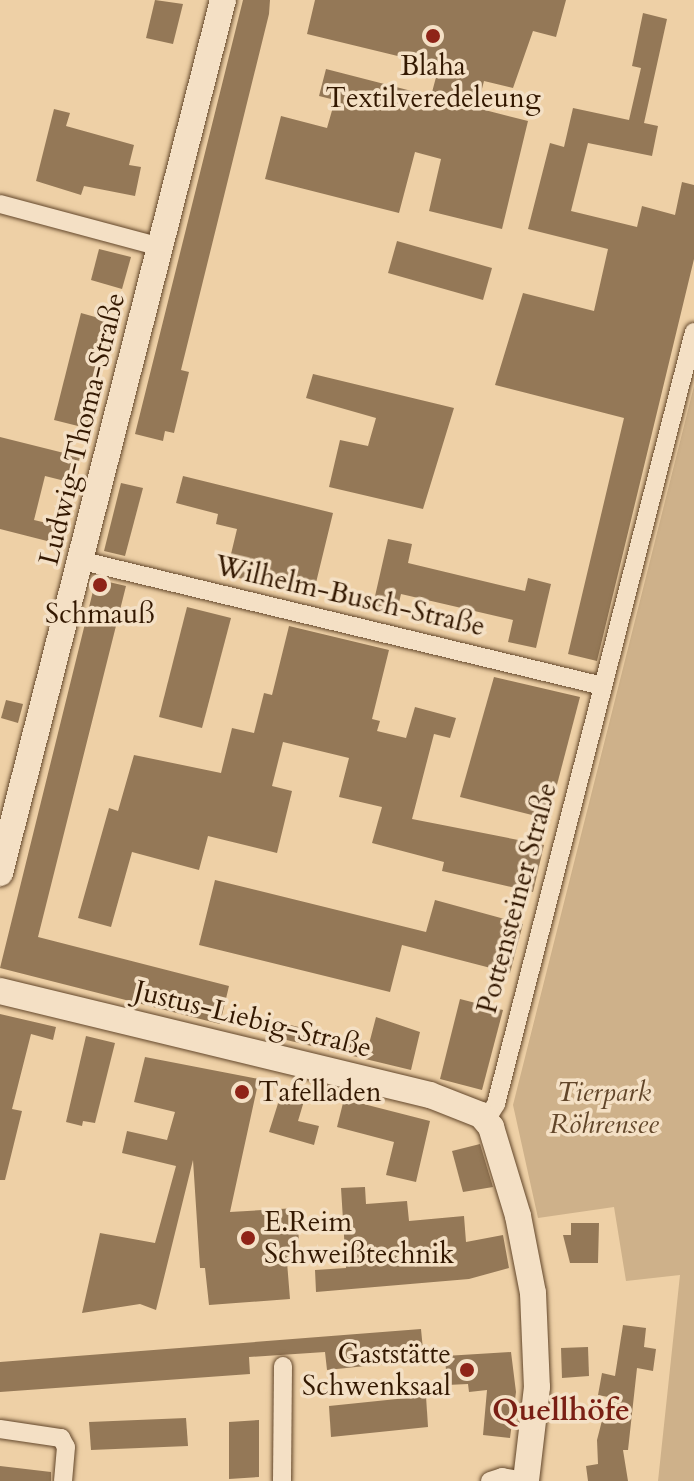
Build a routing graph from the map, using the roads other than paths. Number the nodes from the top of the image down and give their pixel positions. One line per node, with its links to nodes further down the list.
1 (223, 0): 3 (street, Ludwig-Thoma-Straße)
2 (0, 204): 3 (street)
3 (161, 247): 5 (street, Ludwig-Thoma-Straße)
4 (694, 332): 6 (street, Pottensteiner Straße)
5 (83, 561): 6 (street, Wilhelm-Busch-Straße); 7 (street, Ludwig-Thoma-Straße)
6 (603, 686): 9 (street, Pottensteiner Straße)
7 (0, 873)
8 (0, 991): 9 (street, Justus-Liebig-Straße)
9 (486, 1120): 15 (street)
10 (283, 1366): 13 (street)
11 (0, 1429): 12 (street)
12 (63, 1481)
13 (282, 1481)
14 (490, 1481): 15 (street)
15 (525, 1481)

